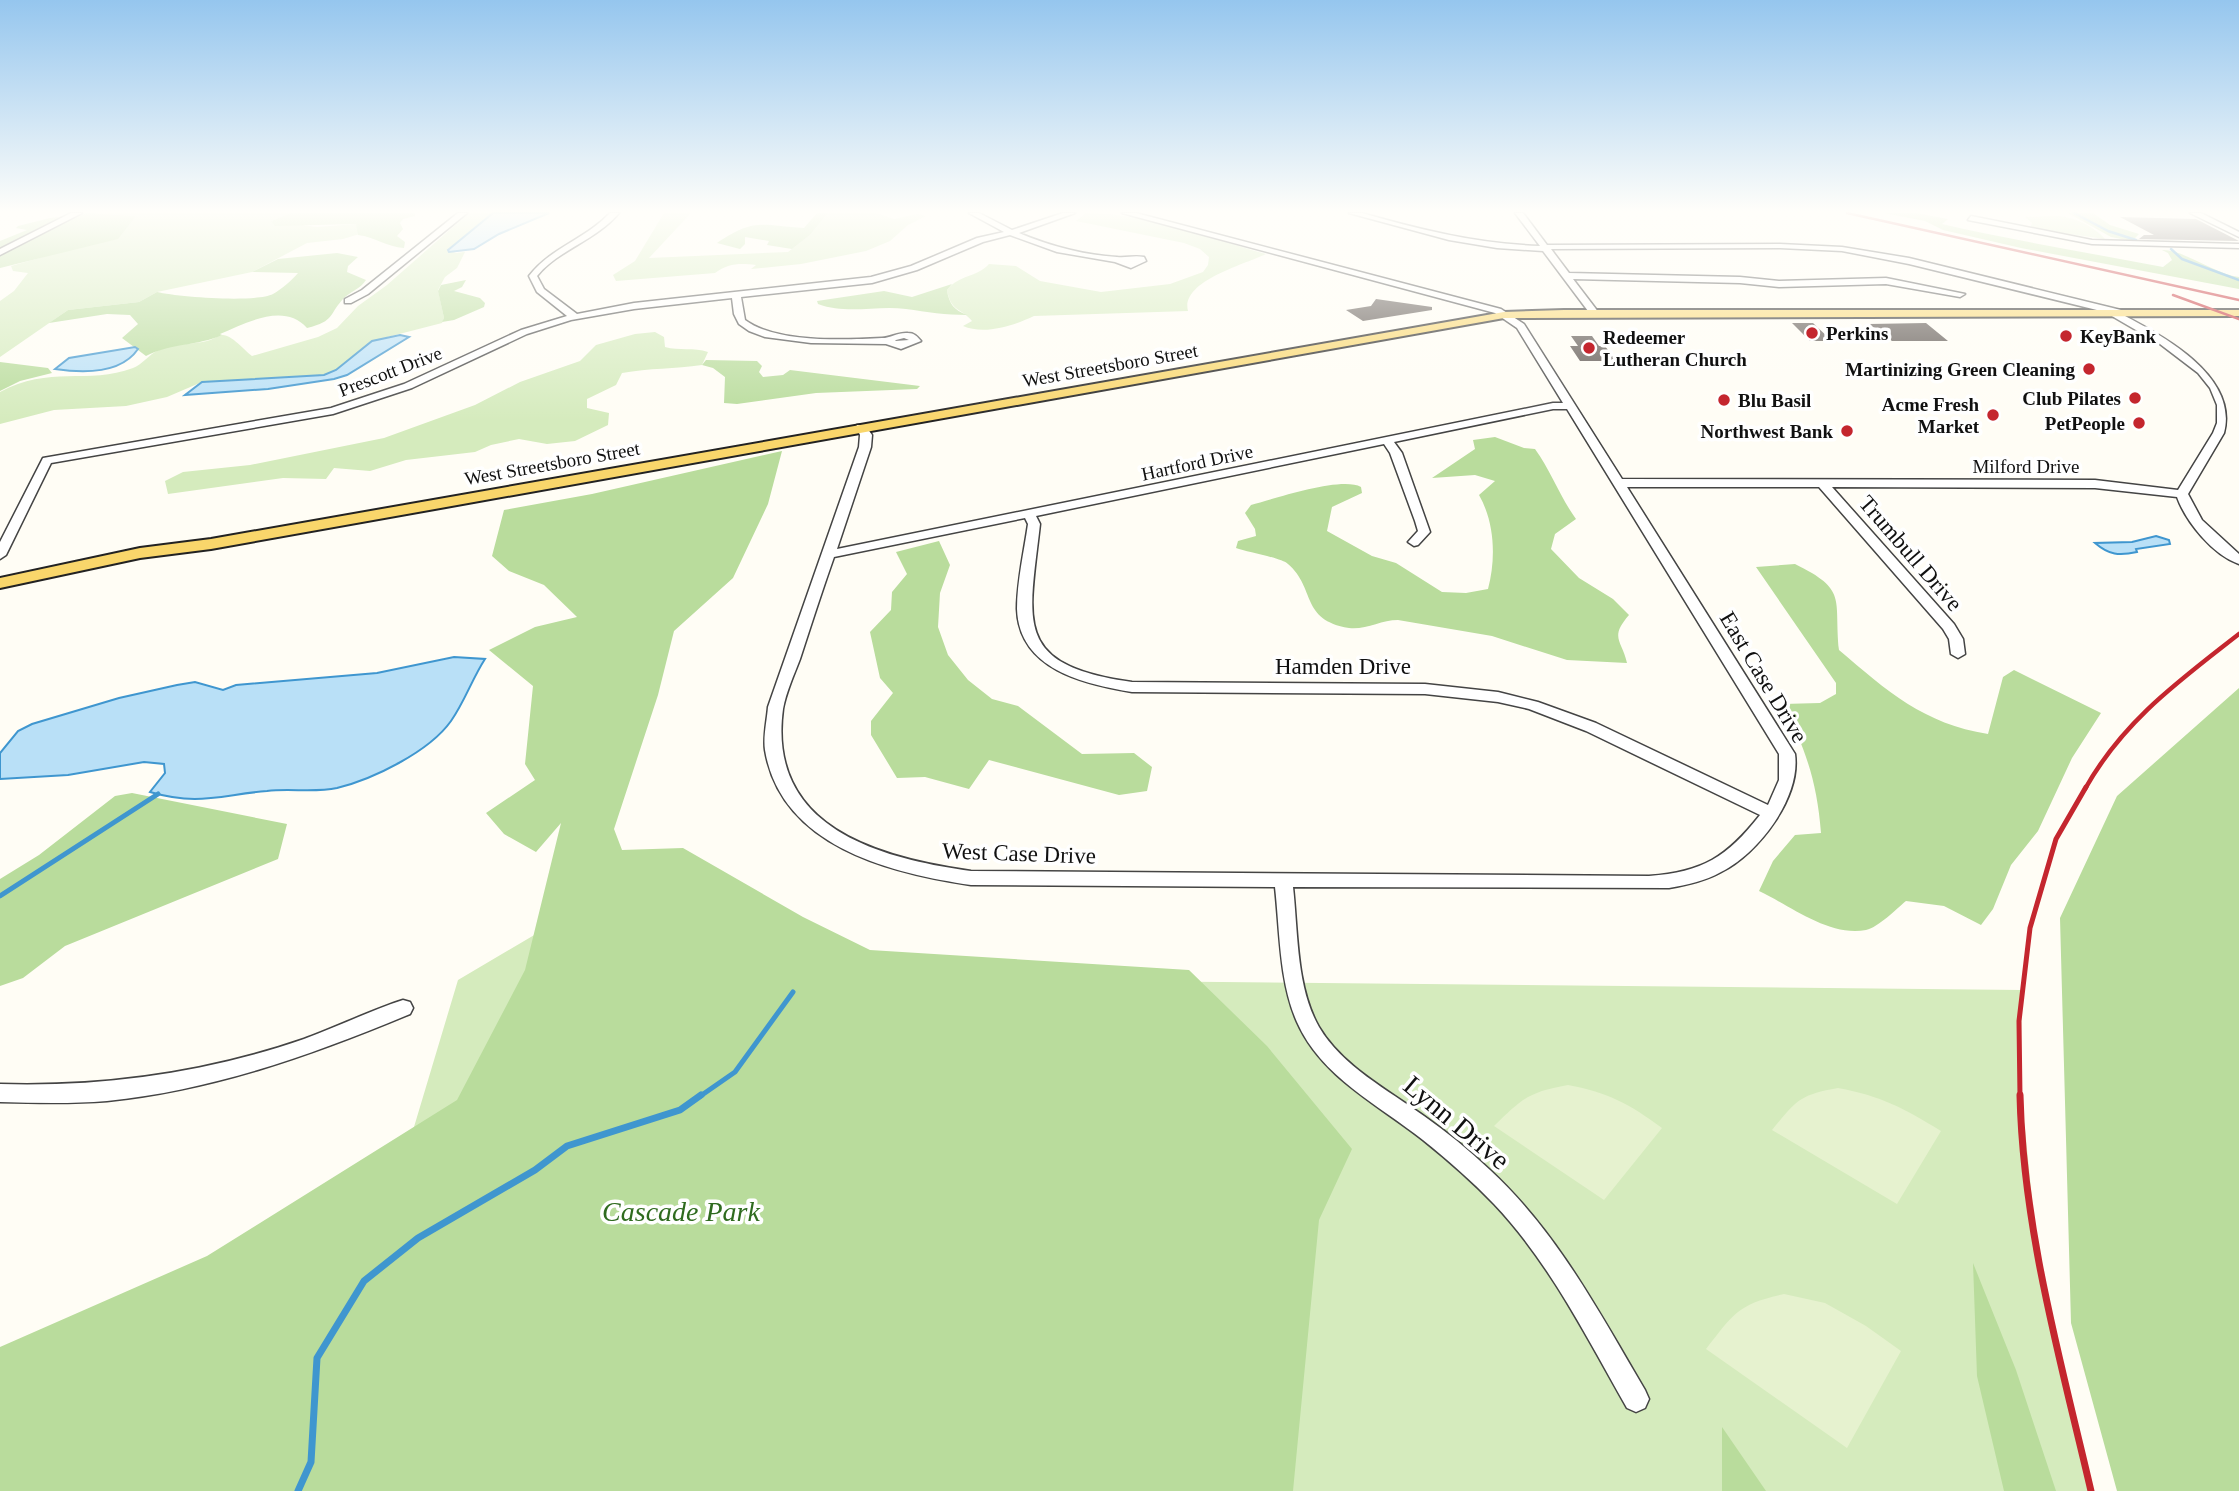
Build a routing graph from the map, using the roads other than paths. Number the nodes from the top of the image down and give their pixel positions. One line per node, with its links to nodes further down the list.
1 (377, 283): 14 (street)
2 (536, 283): 20 (street)
3 (858, 283): 12 (street, Prescott Drive)
4 (1394, 283): 19 (street)
5 (1573, 283): 17 (street)
6 (1765, 283): 7 (street)
7 (1815, 283)
8 (1894, 283): 11 (street)
9 (1978, 283): 13 (street)
10 (1985, 283): 16 (street)
11 (1960, 294)
12 (736, 296): 20 (street, Prescott Drive); 21 (street)
13 (2035, 297): 15 (street); 16 (street)
14 (348, 301)
15 (2047, 312): 16 (main road, West Streetsboro Street); 17 (main road, West Streetsboro Street)
16 (2110, 312): 18 (main road, West Streetsboro Street); 27 (street)
17 (1594, 313): 19 (main road, West Streetsboro Street)
18 (2239, 313)
19 (1504, 315): 22 (street, East Case Drive); 23 (main road, West Streetsboro Street)
20 (575, 317): 31 (street, Prescott Drive)
21 (889, 341)
22 (1571, 406): 24 (street, Hartford Drive); 25 (street, East Case Drive)
23 (861, 427): 30 (street, West Case Drive); 33 (main road, West Streetsboro Street)
24 (1387, 440): 28 (street, Hartford Drive); 29 (street)
25 (1619, 483): 26 (street, Milford Drive); 35 (street, East Case Drive)
26 (1822, 483): 27 (street, Milford Drive); 34 (street, Trumbull Drive)
27 (2182, 494): 32 (street)
28 (1030, 514): 30 (street, Hartford Drive); 35 (street, Hamden Drive)
29 (1414, 542)
30 (830, 554): 36 (street, West Case Drive)
31 (0, 555)
32 (2239, 560)
33 (0, 583)
34 (1958, 654)
35 (1771, 813): 36 (street, East Case Drive)
36 (1283, 880): 39 (street, Lynn Drive)
37 (403, 1008): 38 (street)
38 (0, 1093)
39 (1636, 1399)

